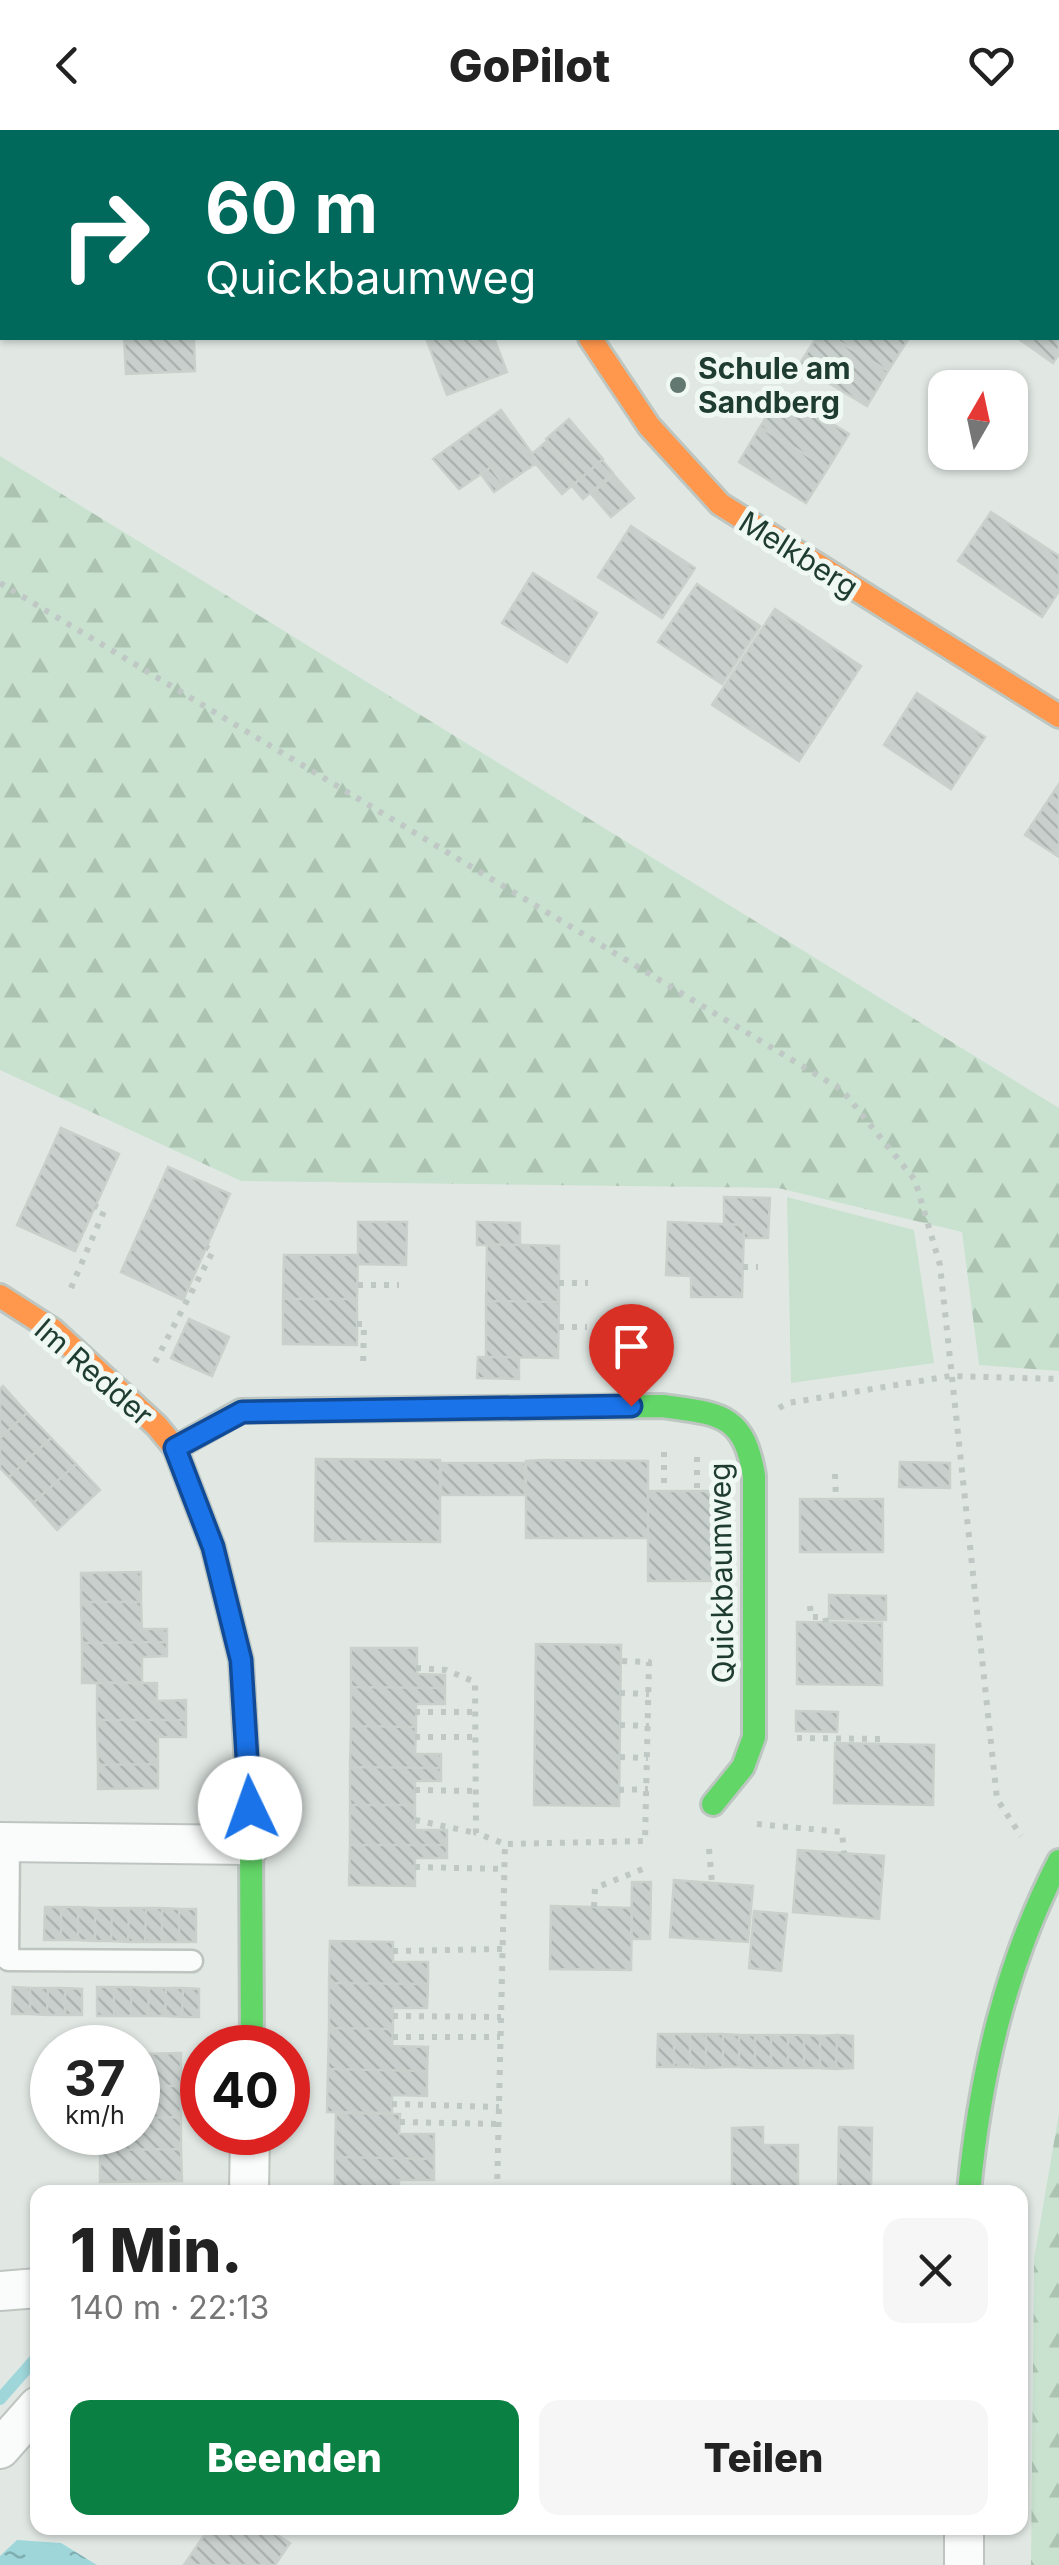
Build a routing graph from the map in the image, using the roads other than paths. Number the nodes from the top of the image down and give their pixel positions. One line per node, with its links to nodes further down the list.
1 (591, 340): 2 (street, Melkberg)
2 (1059, 716)
3 (0, 1296): 4 (street, Im Redder)
4 (175, 1448): 5 (street, Quickbaumweg); 7 (street, Im Redder)
5 (713, 1804)
6 (5, 1842): 7 (street); 9 (lane)
7 (252, 1845): 10 (street, Im Redder)
8 (1054, 1870): 13 (street)
9 (192, 1961)
10 (252, 2025)
11 (249, 2155): 12 (street)
12 (248, 2185)
13 (970, 2185)
14 (30, 2289): 15 (street)
15 (0, 2291)
16 (30, 2415): 17 (street)
17 (0, 2449)
18 (964, 2535): 19 (street)
19 (964, 2565)

